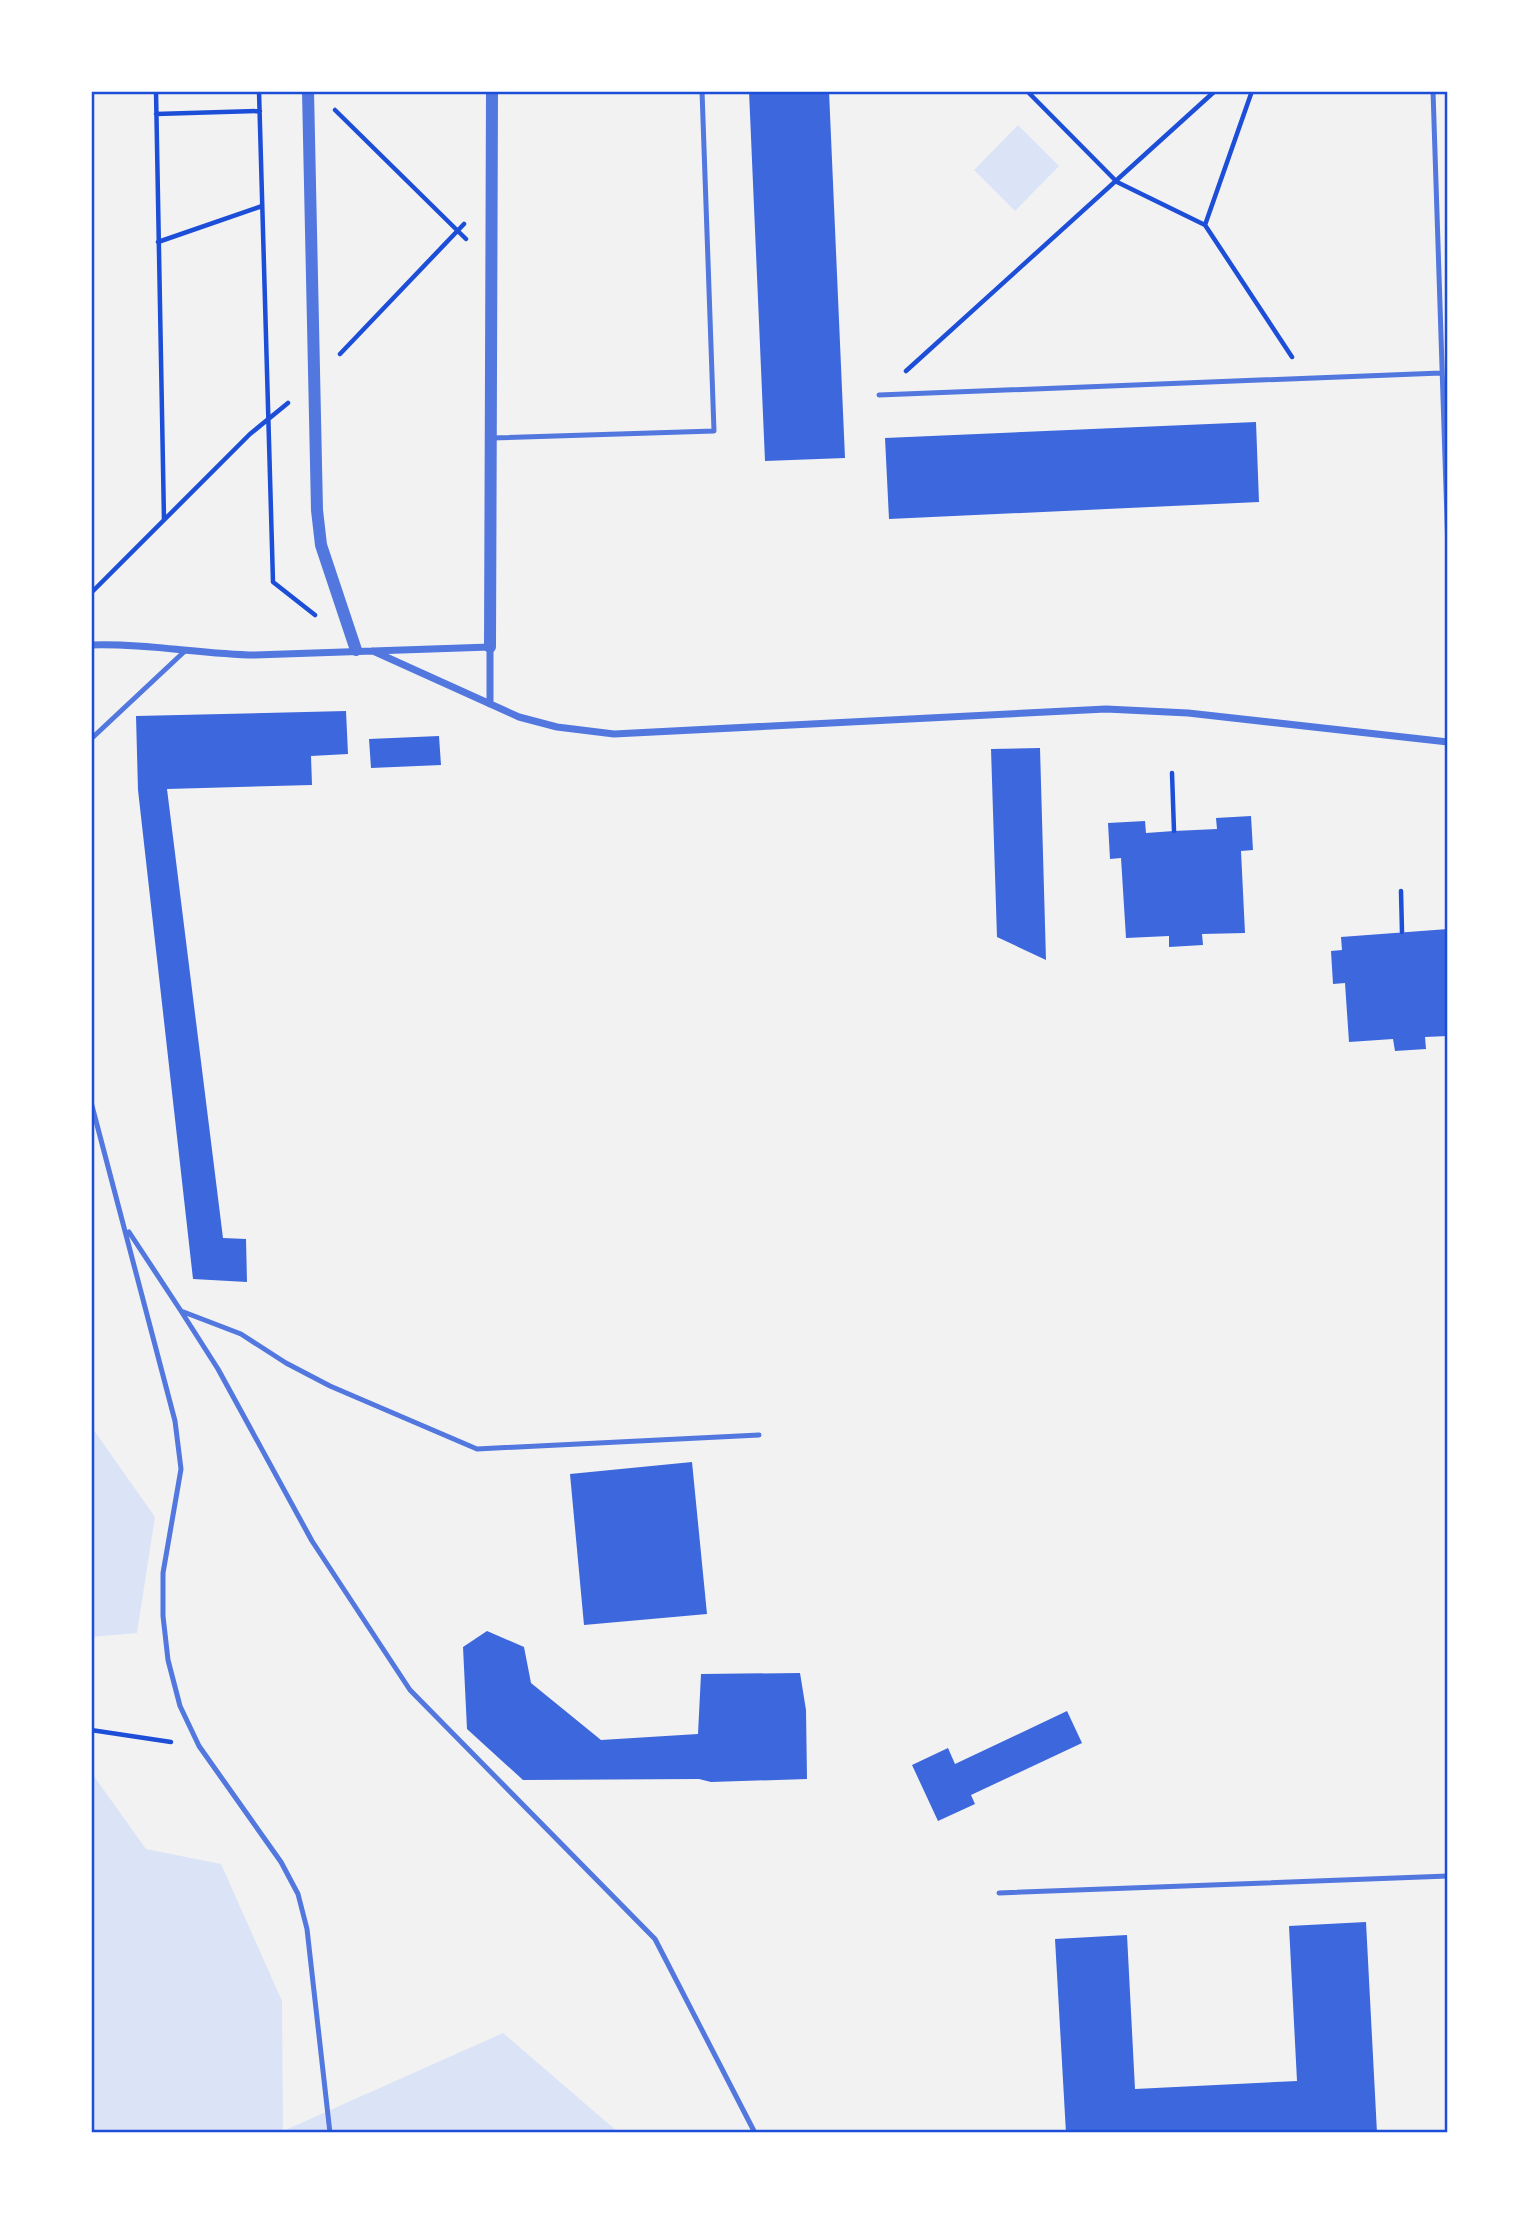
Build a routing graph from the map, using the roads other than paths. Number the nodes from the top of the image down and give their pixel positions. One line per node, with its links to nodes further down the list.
1 (308, 91): 12 (street)
2 (492, 91): 7 (street)
3 (702, 91): 7 (lane)
4 (1433, 91): 5 (lane)
5 (1441, 373): 6 (lane); 8 (lane)
6 (879, 395)
7 (491, 438): 10 (street)
8 (1448, 550)
9 (91, 646): 11 (street)
10 (490, 647): 13 (street); 14 (street)
11 (186, 650): 12 (street); 15 (lane)
12 (356, 650): 13 (street)
13 (373, 651): 14 (street)
14 (490, 704): 16 (street)
15 (91, 739)
16 (1448, 742)
17 (91, 1102): 18 (lane)
18 (125, 1227): 19 (lane); 23 (lane)
19 (181, 1311): 20 (lane); 24 (lane)
20 (759, 1435)
21 (1448, 1876): 22 (lane)
22 (999, 1893)
23 (330, 2133)
24 (755, 2133)

